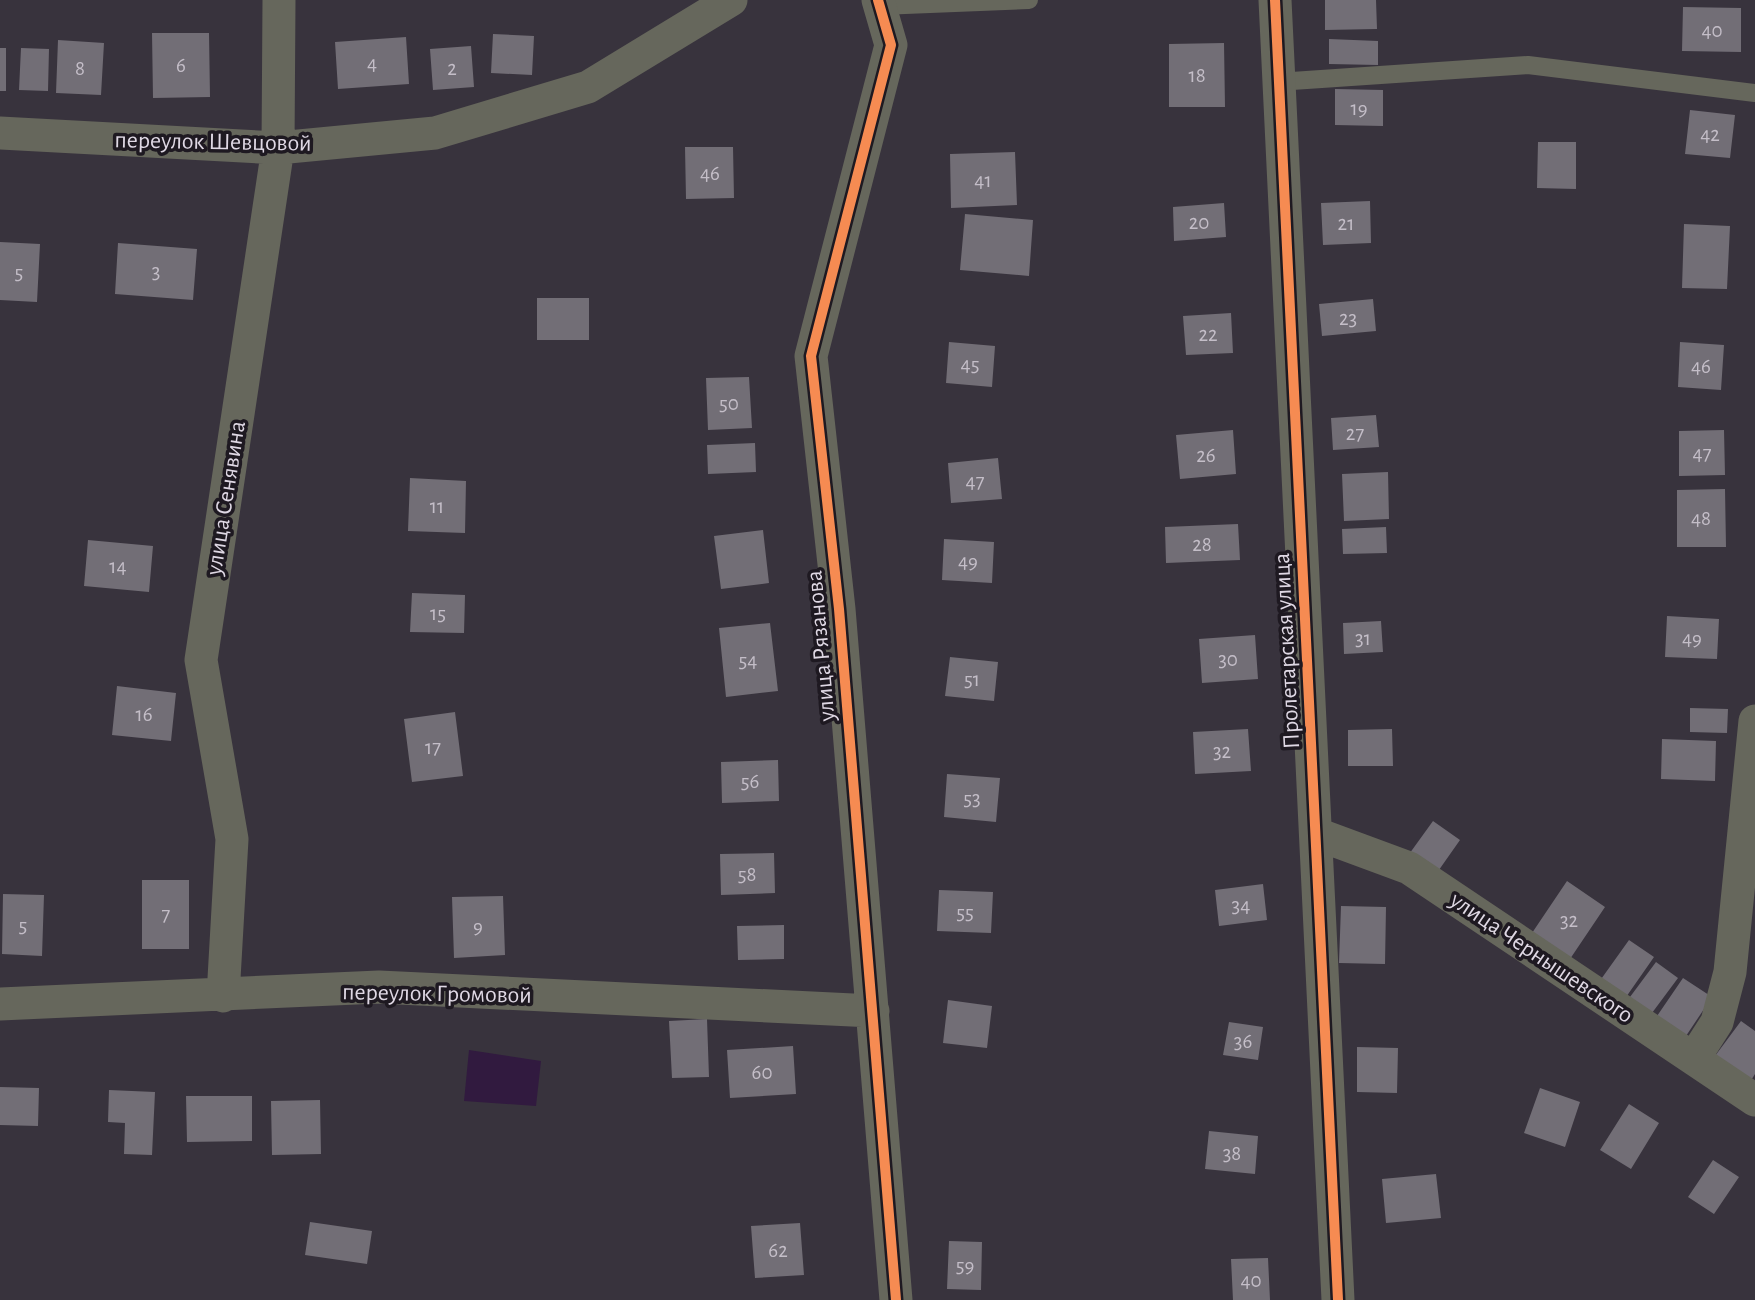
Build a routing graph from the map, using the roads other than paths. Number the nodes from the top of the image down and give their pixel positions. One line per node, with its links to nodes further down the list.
1 (279, 0): 9 (street, улица Сенявина)
2 (731, 0): 9 (street, переулок Шевцовой)
3 (1029, 0): 5 (lane)
4 (1275, 0): 6 (street, Пролетарская улица)
5 (879, 3): 14 (street, улица Рязанова)
6 (1277, 82): 7 (lane); 11 (street, Пролетарская улица)
7 (1755, 93)
8 (0, 133): 9 (street, переулок Шевцовой)
9 (278, 148): 12 (street, улица Сенявина)
10 (1755, 721): 15 (street)
11 (1317, 834): 15 (street, улица Чернышевского); 18 (street, Пролетарская улица)
12 (223, 996): 13 (street, переулок Громовой); 14 (street, переулок Громовой)
13 (0, 1004)
14 (873, 1011): 17 (street, улица Рязанова)
15 (1694, 1058): 16 (street, улица Чернышевского)
16 (1755, 1100)
17 (896, 1300)
18 (1338, 1300)

